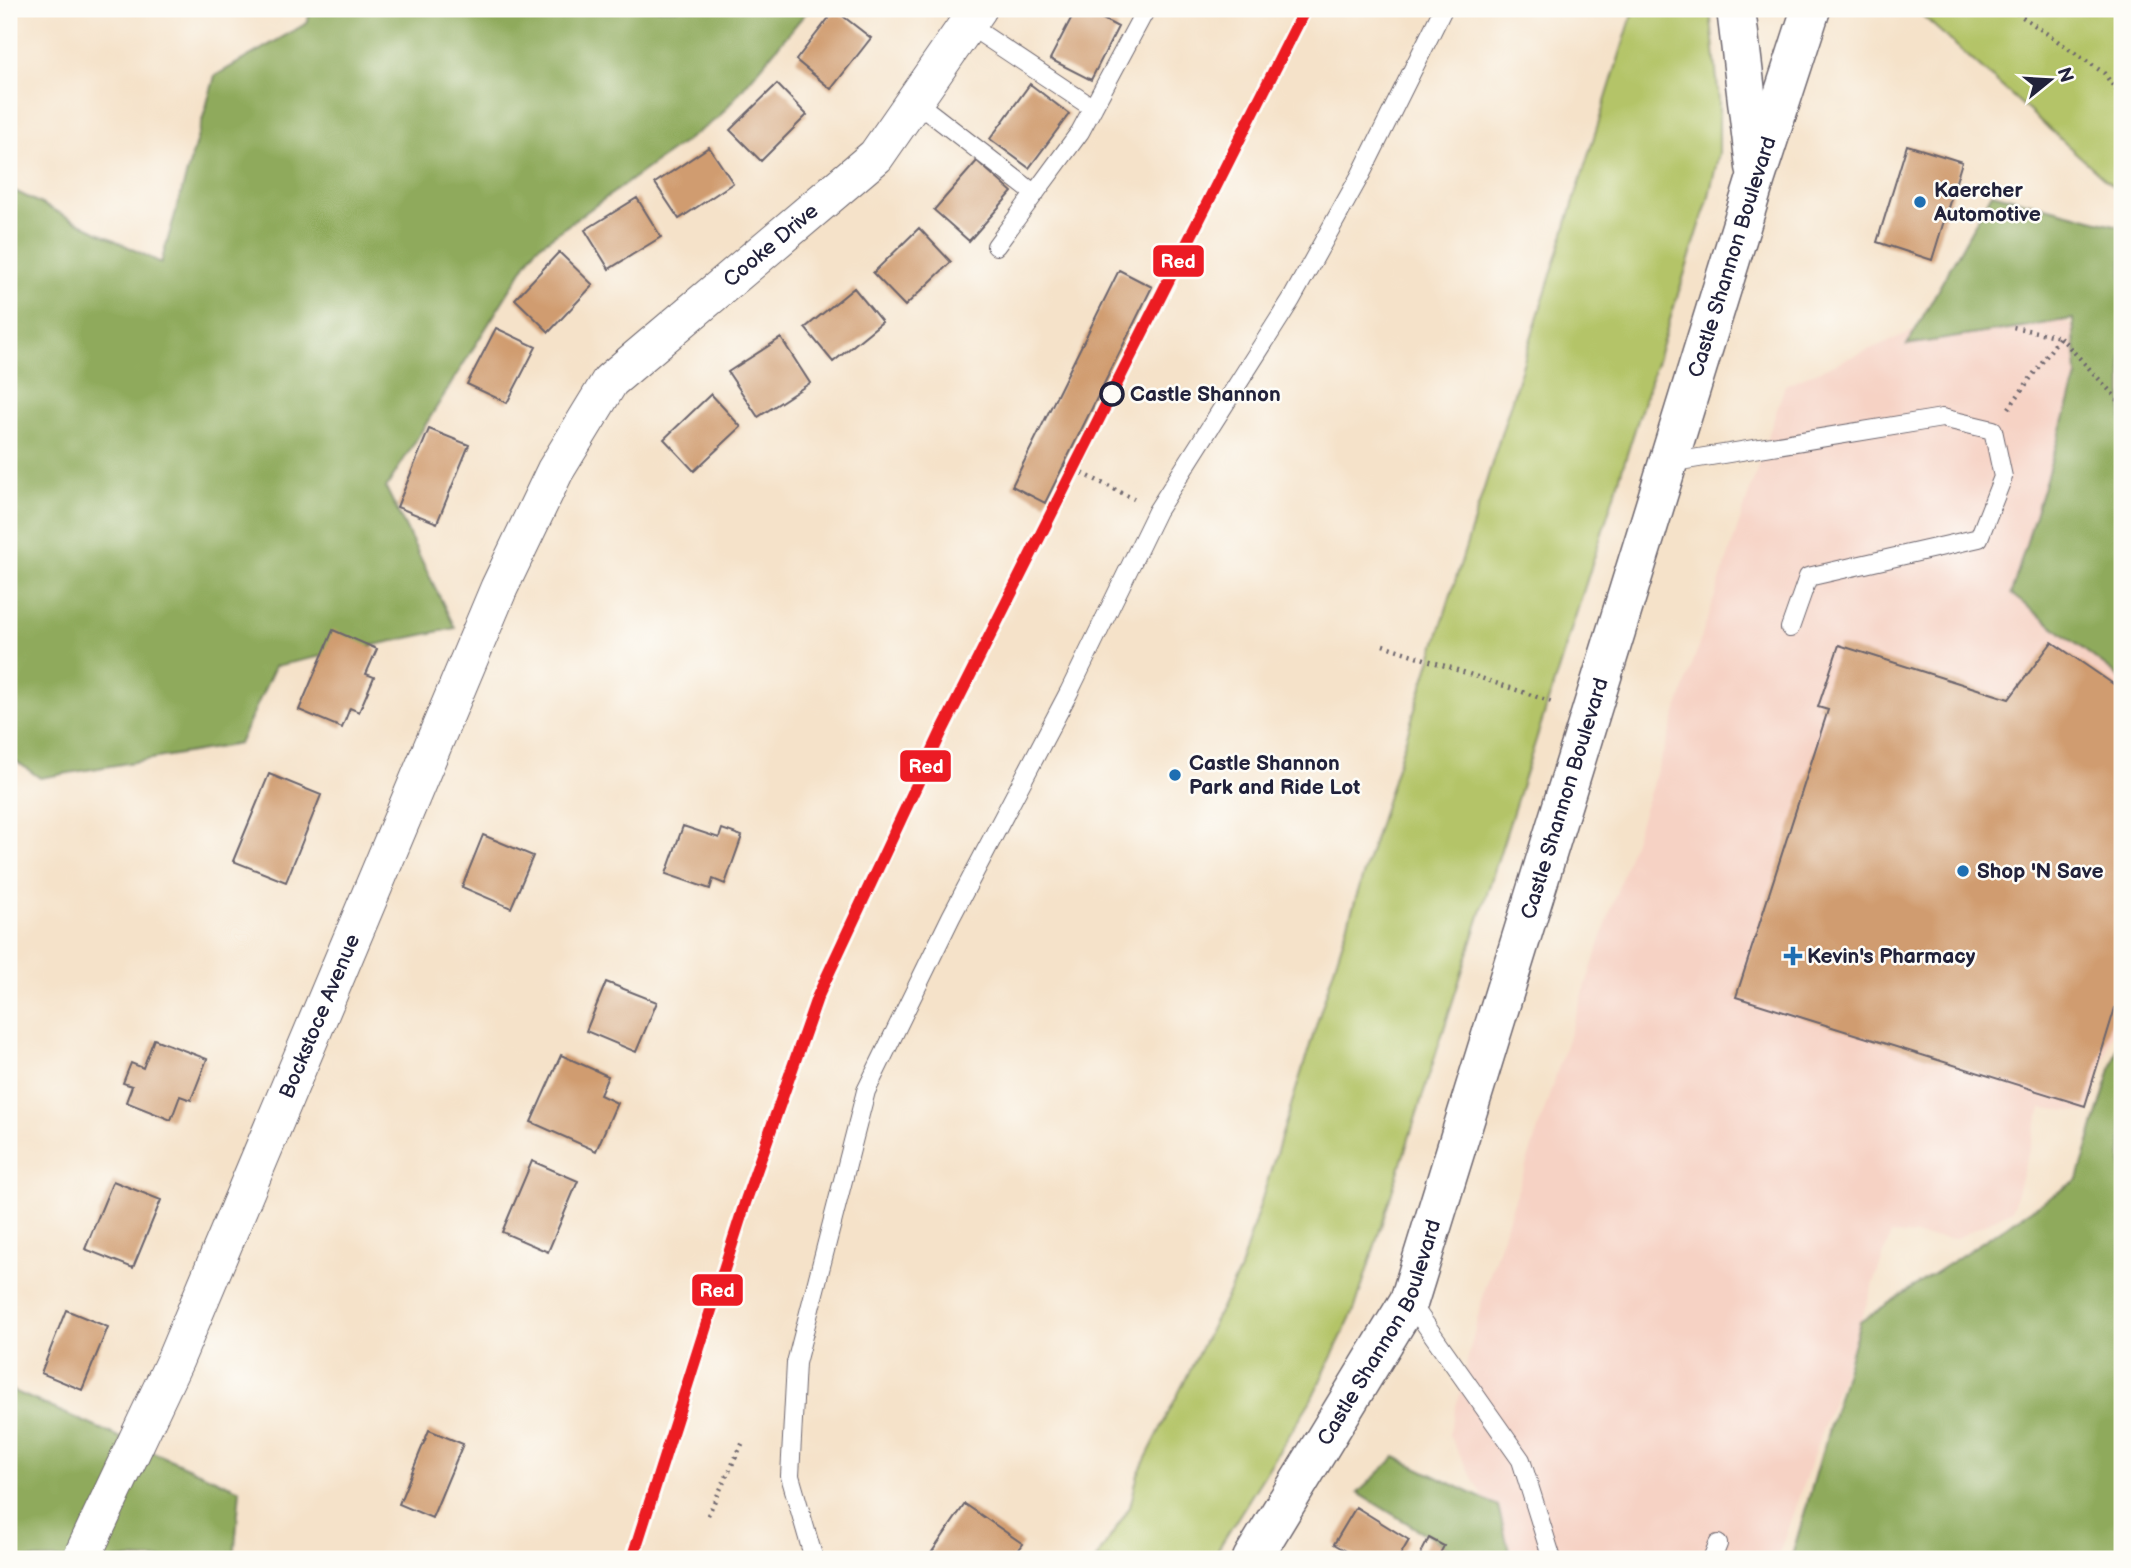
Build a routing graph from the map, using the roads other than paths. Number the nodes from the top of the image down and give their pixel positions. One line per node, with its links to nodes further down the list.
1 (1146, 9): 7 (lane)
2 (1443, 9): 15 (lane)
3 (1736, 9): 8 (street)
4 (1811, 9): 8 (street, Castle Shannon Boulevard)
5 (973, 17): 6 (street, Cooke Drive); 7 (lane)
6 (915, 101): 9 (lane); 12 (street, Cooke Drive)
7 (1093, 108): 9 (lane)
8 (1756, 178): 11 (street, Castle Shannon Boulevard)
9 (1035, 194): 10 (lane)
10 (996, 246)
11 (1668, 463): 13 (lane); 14 (street, Castle Shannon Boulevard)
12 (555, 471): 16 (street, Bockstoce Avenue)
13 (1790, 628)
14 (1409, 1301): 17 (street, Castle Shannon Boulevard); 18 (lane)
15 (808, 1556)
16 (81, 1559)
17 (1252, 1559)
18 (1552, 1559)

